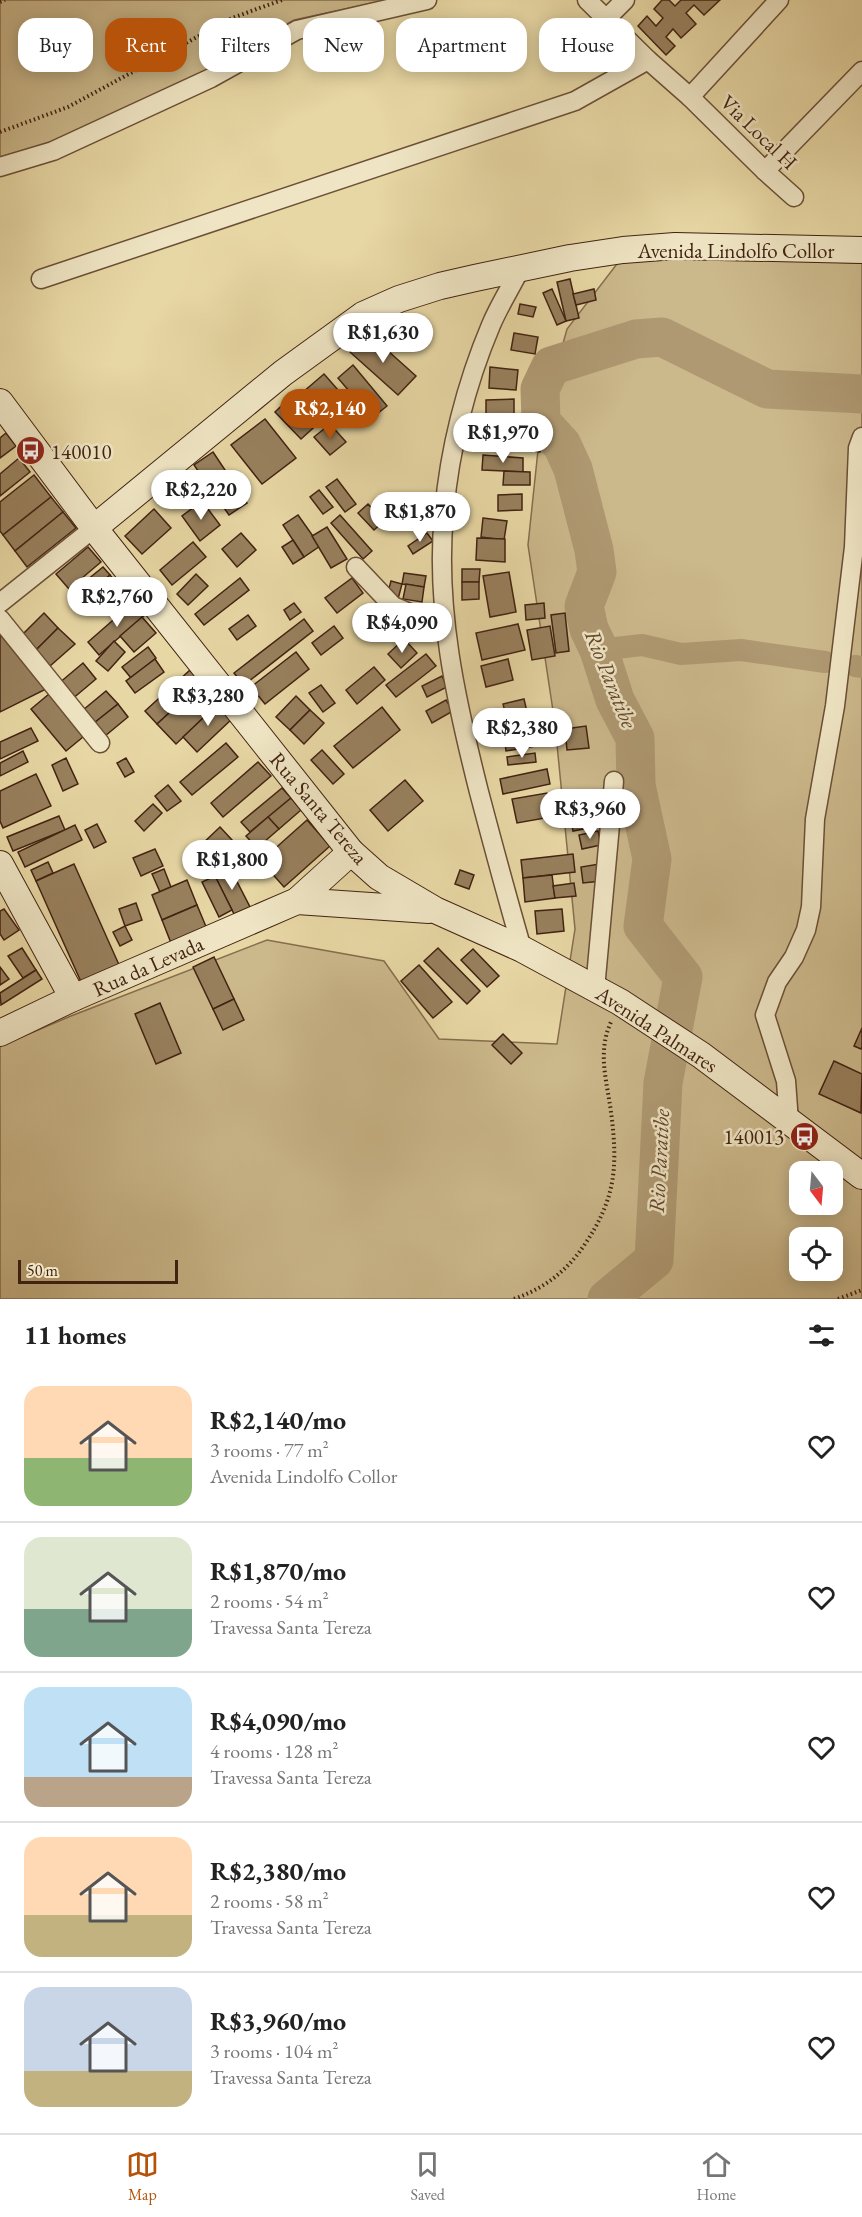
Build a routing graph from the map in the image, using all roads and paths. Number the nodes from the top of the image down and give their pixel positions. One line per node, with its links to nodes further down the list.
1 (5, 0): 7 (path)
2 (282, 0): 14 (path)
3 (427, 0): 15 (street)
4 (587, 0): 8 (street, Via Local H)
5 (624, 0): 9 (street)
6 (779, 0): 13 (street)
7 (0, 2)
8 (605, 18)
9 (607, 18)
10 (635, 47): 11 (street, Via Local H)
11 (648, 60): 13 (street, Via Local H); 20 (street)
12 (862, 71): 16 (street)
13 (690, 97): 16 (street, Via Local H)
14 (0, 132)
15 (0, 167)
16 (765, 171): 17 (street, Via Local H)
17 (794, 197)
18 (862, 250): 19 (main road, Avenida Lindolfo Collor)
19 (520, 269): 23 (main road, Avenida Lindolfo Collor); 28 (street)
20 (41, 279)
21 (0, 402): 23 (main road, Rua Santa Tereza)
22 (862, 437): 24 (street)
23 (94, 528): 26 (street, Avenida Lindolfo Collor); 31 (main road, Rua Santa Tereza)
24 (858, 548): 40 (street)
25 (356, 567): 28 (street)
26 (0, 603)
27 (0, 619): 29 (street)
28 (445, 628): 35 (street)
29 (100, 742)
30 (614, 781): 36 (street)
31 (351, 852): 33 (main road, Rua da Levada); 34 (main road, Rua Santa Tereza)
32 (0, 864): 37 (main road)
33 (297, 901): 34 (main road, Rua da Levada); 37 (main road, Rua da Levada)
34 (435, 910): 35 (main road, Avenida Palmares)
35 (522, 950): 36 (main road, Avenida Palmares)
36 (595, 989): 38 (main road, Avenida Palmares)
37 (73, 998): 39 (main road, Rua da Levada)
38 (631, 1009): 40 (main road, Avenida Palmares); 43 (path)
39 (0, 1033)
40 (789, 1122): 41 (main road, Avenida Palmares)
41 (862, 1176)
42 (862, 1290): 44 (path)
43 (514, 1299)
44 (838, 1299)

